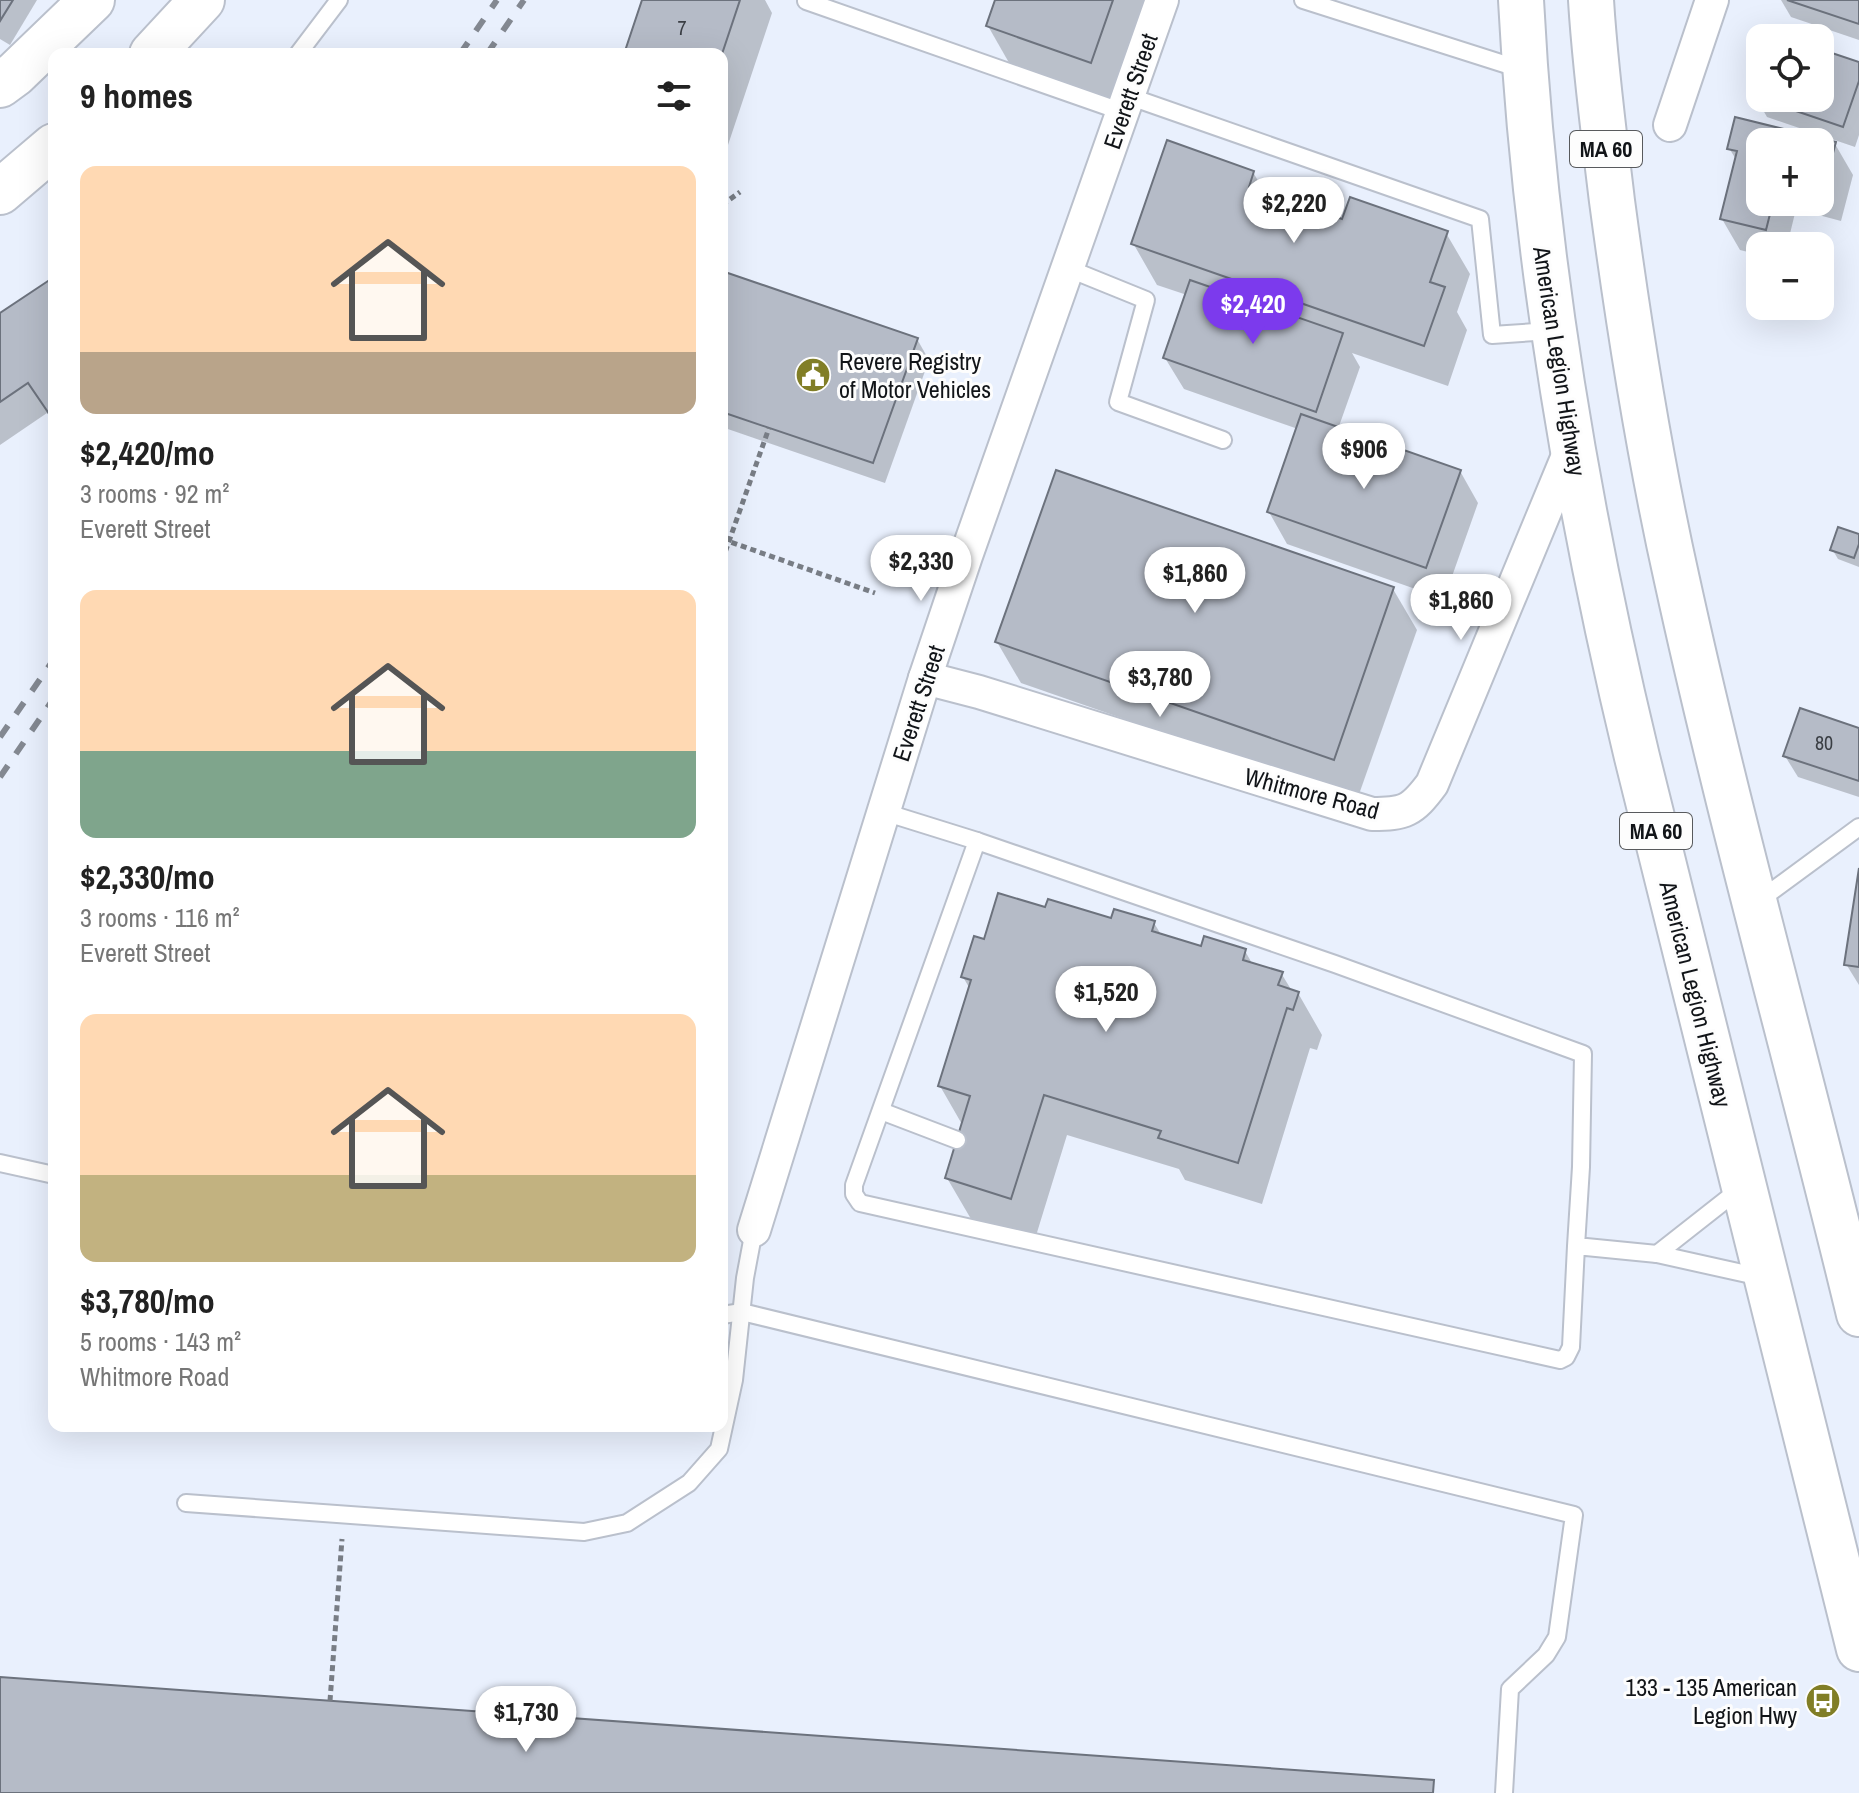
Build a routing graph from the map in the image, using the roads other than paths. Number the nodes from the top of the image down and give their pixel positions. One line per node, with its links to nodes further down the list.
1 (92, 0): 13 (highway)
2 (202, 0): 10 (highway)
3 (339, 0): 11 (lane)
4 (1162, 0): 14 (street, Everett Street)
5 (1303, 0): 12 (lane)
6 (1521, 0): 12 (highway, American Legion Highway / MA 60)
7 (1591, 0): 26 (highway, MA 60)
8 (1712, 0): 15 (street)
9 (806, 1): 14 (lane)
10 (158, 48)
11 (303, 48)
12 (1525, 71): 19 (highway, American Legion Highway / MA 60)
13 (0, 85)
14 (1125, 104): 18 (street, Everett Street); 19 (lane)
15 (1670, 125)
16 (48, 151): 17 (highway)
17 (0, 192)
18 (1067, 268): 20 (lane); 22 (street, Everett Street)
19 (1553, 331): 21 (highway, American Legion Highway / MA 60)
20 (1223, 440)
21 (1572, 446): 22 (street, Whitmore Road); 31 (highway, American Legion Highway / MA 60)
22 (925, 678): 23 (street, Everett Street)
23 (884, 812): 25 (lane); 32 (street, Everett Street)
24 (1859, 827): 26 (lane)
25 (977, 841): 27 (lane); 34 (lane)
26 (1756, 903): 37 (highway, MA 60)
27 (881, 1111): 28 (lane); 34 (lane)
28 (957, 1140)
29 (0, 1163): 30 (lane)
30 (48, 1174)
31 (1743, 1186): 35 (lane); 36 (highway, American Legion Highway / MA 60)
32 (754, 1230): 38 (lane)
33 (1859, 1232): 37 (street)
34 (1576, 1246): 35 (lane)
35 (1657, 1254): 36 (lane)
36 (1766, 1279): 43 (highway, American Legion Highway / MA 60)
37 (1855, 1296)
38 (742, 1312): 39 (lane); 40 (lane); 44 (lane)
39 (728, 1314)
40 (728, 1408)
41 (723, 1432): 42 (lane)
42 (186, 1503)
43 (1859, 1649)
44 (1504, 1793)

